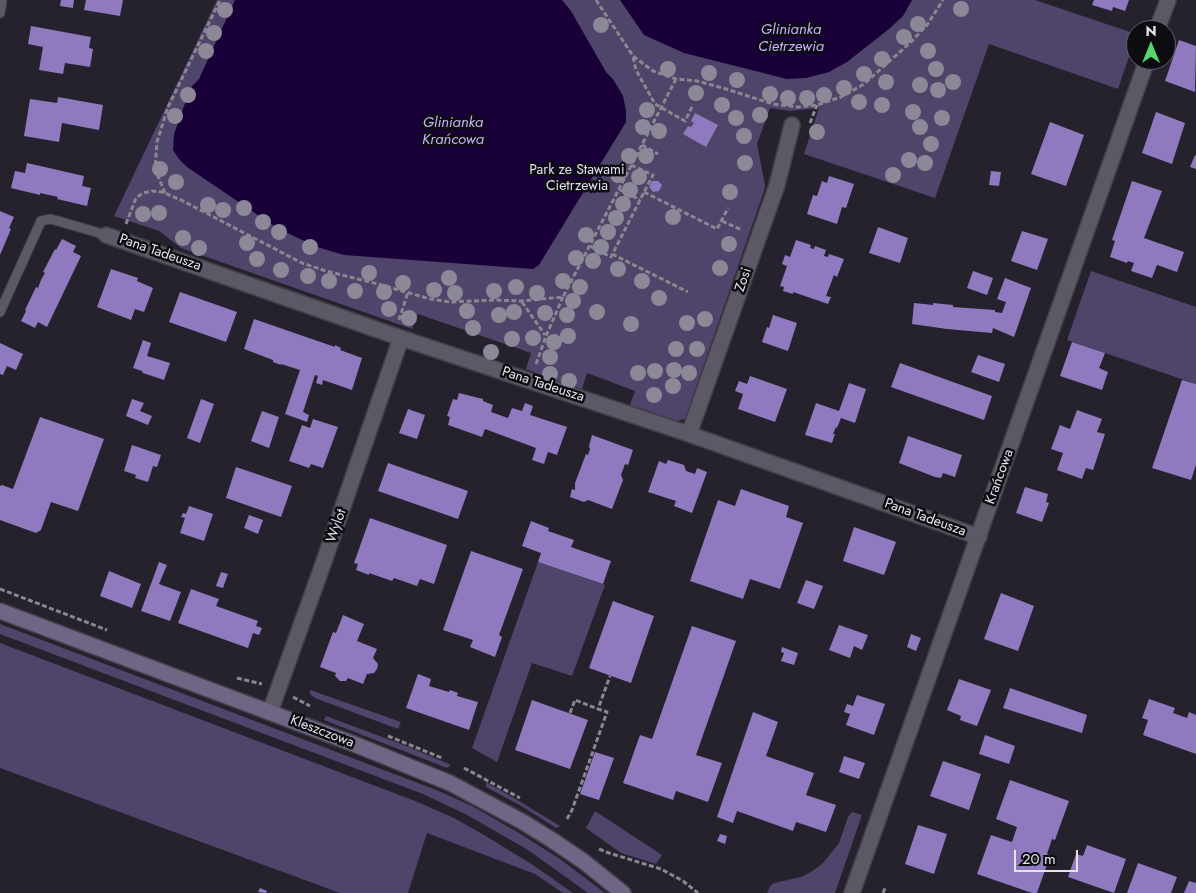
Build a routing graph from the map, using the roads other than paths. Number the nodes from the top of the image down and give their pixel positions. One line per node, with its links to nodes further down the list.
1 (2, 0): 3 (lane)
2 (1168, 0): 4 (street)
3 (0, 13)
4 (1161, 20)
5 (1143, 70): 11 (street, Krańcowa)
6 (792, 125): 10 (street, Zosi)
7 (113, 237): 8 (lane); 9 (street, Pana Tadeusza)
8 (0, 312)
9 (397, 337): 10 (street, Pana Tadeusza); 13 (street, Wylot)
10 (689, 434): 11 (street, Pana Tadeusza)
11 (979, 536): 15 (street, Krańcowa)
12 (0, 611): 13 (main road, Kleszczowa)
13 (270, 712): 14 (main road, Kleszczowa)
14 (624, 893)
15 (852, 893)

